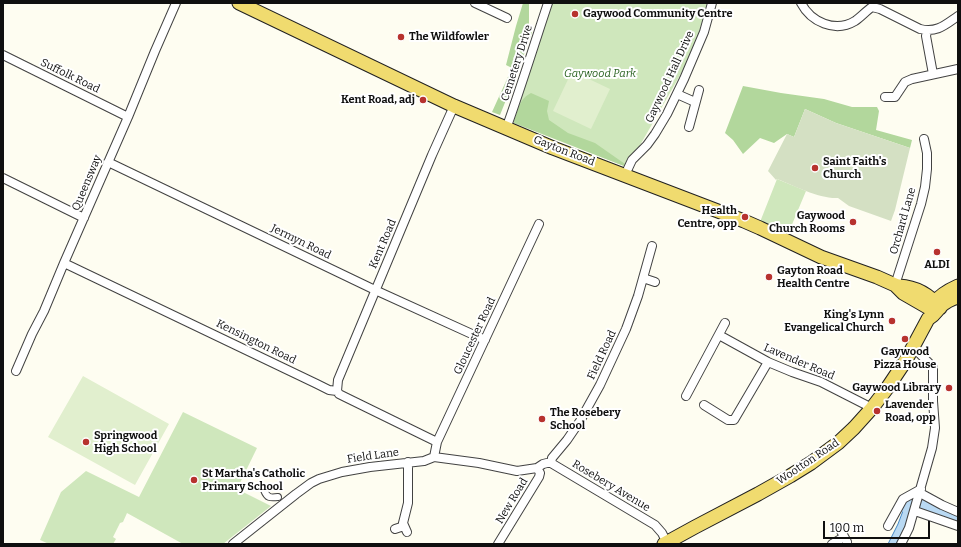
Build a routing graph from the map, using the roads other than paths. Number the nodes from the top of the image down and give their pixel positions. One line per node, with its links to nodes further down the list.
1 (176, 3): 20 (street, Queensway)
2 (239, 3): 19 (main road, Gayton Road)
3 (475, 3): 8 (street)
4 (548, 3): 22 (street, Cemetery Drive)
5 (712, 3): 16 (street, Gaywood Hall Drive)
6 (801, 3): 7 (street)
7 (873, 5): 11 (street)
8 (491, 6): 10 (street)
9 (958, 16): 11 (street)
10 (507, 18)
11 (927, 31): 14 (street)
12 (3, 55): 20 (street, Suffolk Road)
13 (958, 70): 14 (street)
14 (933, 74): 17 (street)
15 (699, 90): 18 (street)
16 (677, 94): 18 (street); 25 (street, Gaywood Hall Drive)
17 (885, 97)
18 (696, 102): 21 (street)
19 (454, 106): 22 (main road, Gayton Road); 35 (street, Kent Road)
20 (128, 117): 24 (street, Queensway)
21 (689, 127)
22 (506, 129): 25 (main road, Gayton Road)
23 (924, 139): 33 (street, Orchard Lane)
24 (108, 162): 27 (street, Queensway); 35 (street, Jermyn Road)
25 (625, 175): 33 (main road, Gayton Road)
26 (3, 178): 27 (street)
27 (84, 218): 30 (street, Queensway)
28 (539, 224): 40 (street, Gloucester Road)
29 (652, 246): 31 (street, Field Road)
30 (64, 263): 43 (street, Queensway); 44 (street, Kensington Road)
31 (643, 278): 32 (street); 51 (street, Field Road)
32 (655, 282)
33 (895, 286): 37 (main road, Gayton Road)
34 (958, 286): 37 (main road)
35 (375, 290): 40 (street, Jermyn Road); 44 (street, Kent Road)
36 (958, 297): 37 (main road)
37 (934, 310): 41 (main road, Wootton Road)
38 (725, 323): 39 (street)
39 (719, 335): 42 (street, Lavender Road); 45 (street)
40 (485, 340): 48 (street, Gloucester Road)
41 (912, 349): 47 (main road, Wootton Road); 54 (street)
42 (768, 362): 46 (street); 47 (street, Lavender Road)
43 (16, 371)
44 (337, 391): 48 (street, Kensington Road)
45 (686, 396)
46 (704, 405)
47 (872, 408): 63 (main road, Wootton Road)
48 (437, 442): 49 (street, Gloucester Road)
49 (434, 457): 50 (street, Field Lane); 52 (street, Field Lane)
50 (408, 462): 60 (street); 62 (street, Field Lane)
51 (551, 463): 52 (street); 63 (street, Rosebery Avenue)
52 (537, 468): 64 (street, New Road)
53 (264, 490): 55 (street)
54 (919, 493): 56 (street); 57 (street); 58 (street)
55 (278, 497)
56 (915, 510): 59 (street); 66 (street)
57 (958, 512)
58 (888, 526)
59 (958, 526)
60 (395, 529)
61 (844, 536): 65 (street)
62 (237, 543)
63 (669, 543)
64 (498, 544)
65 (832, 544)
66 (901, 544)

